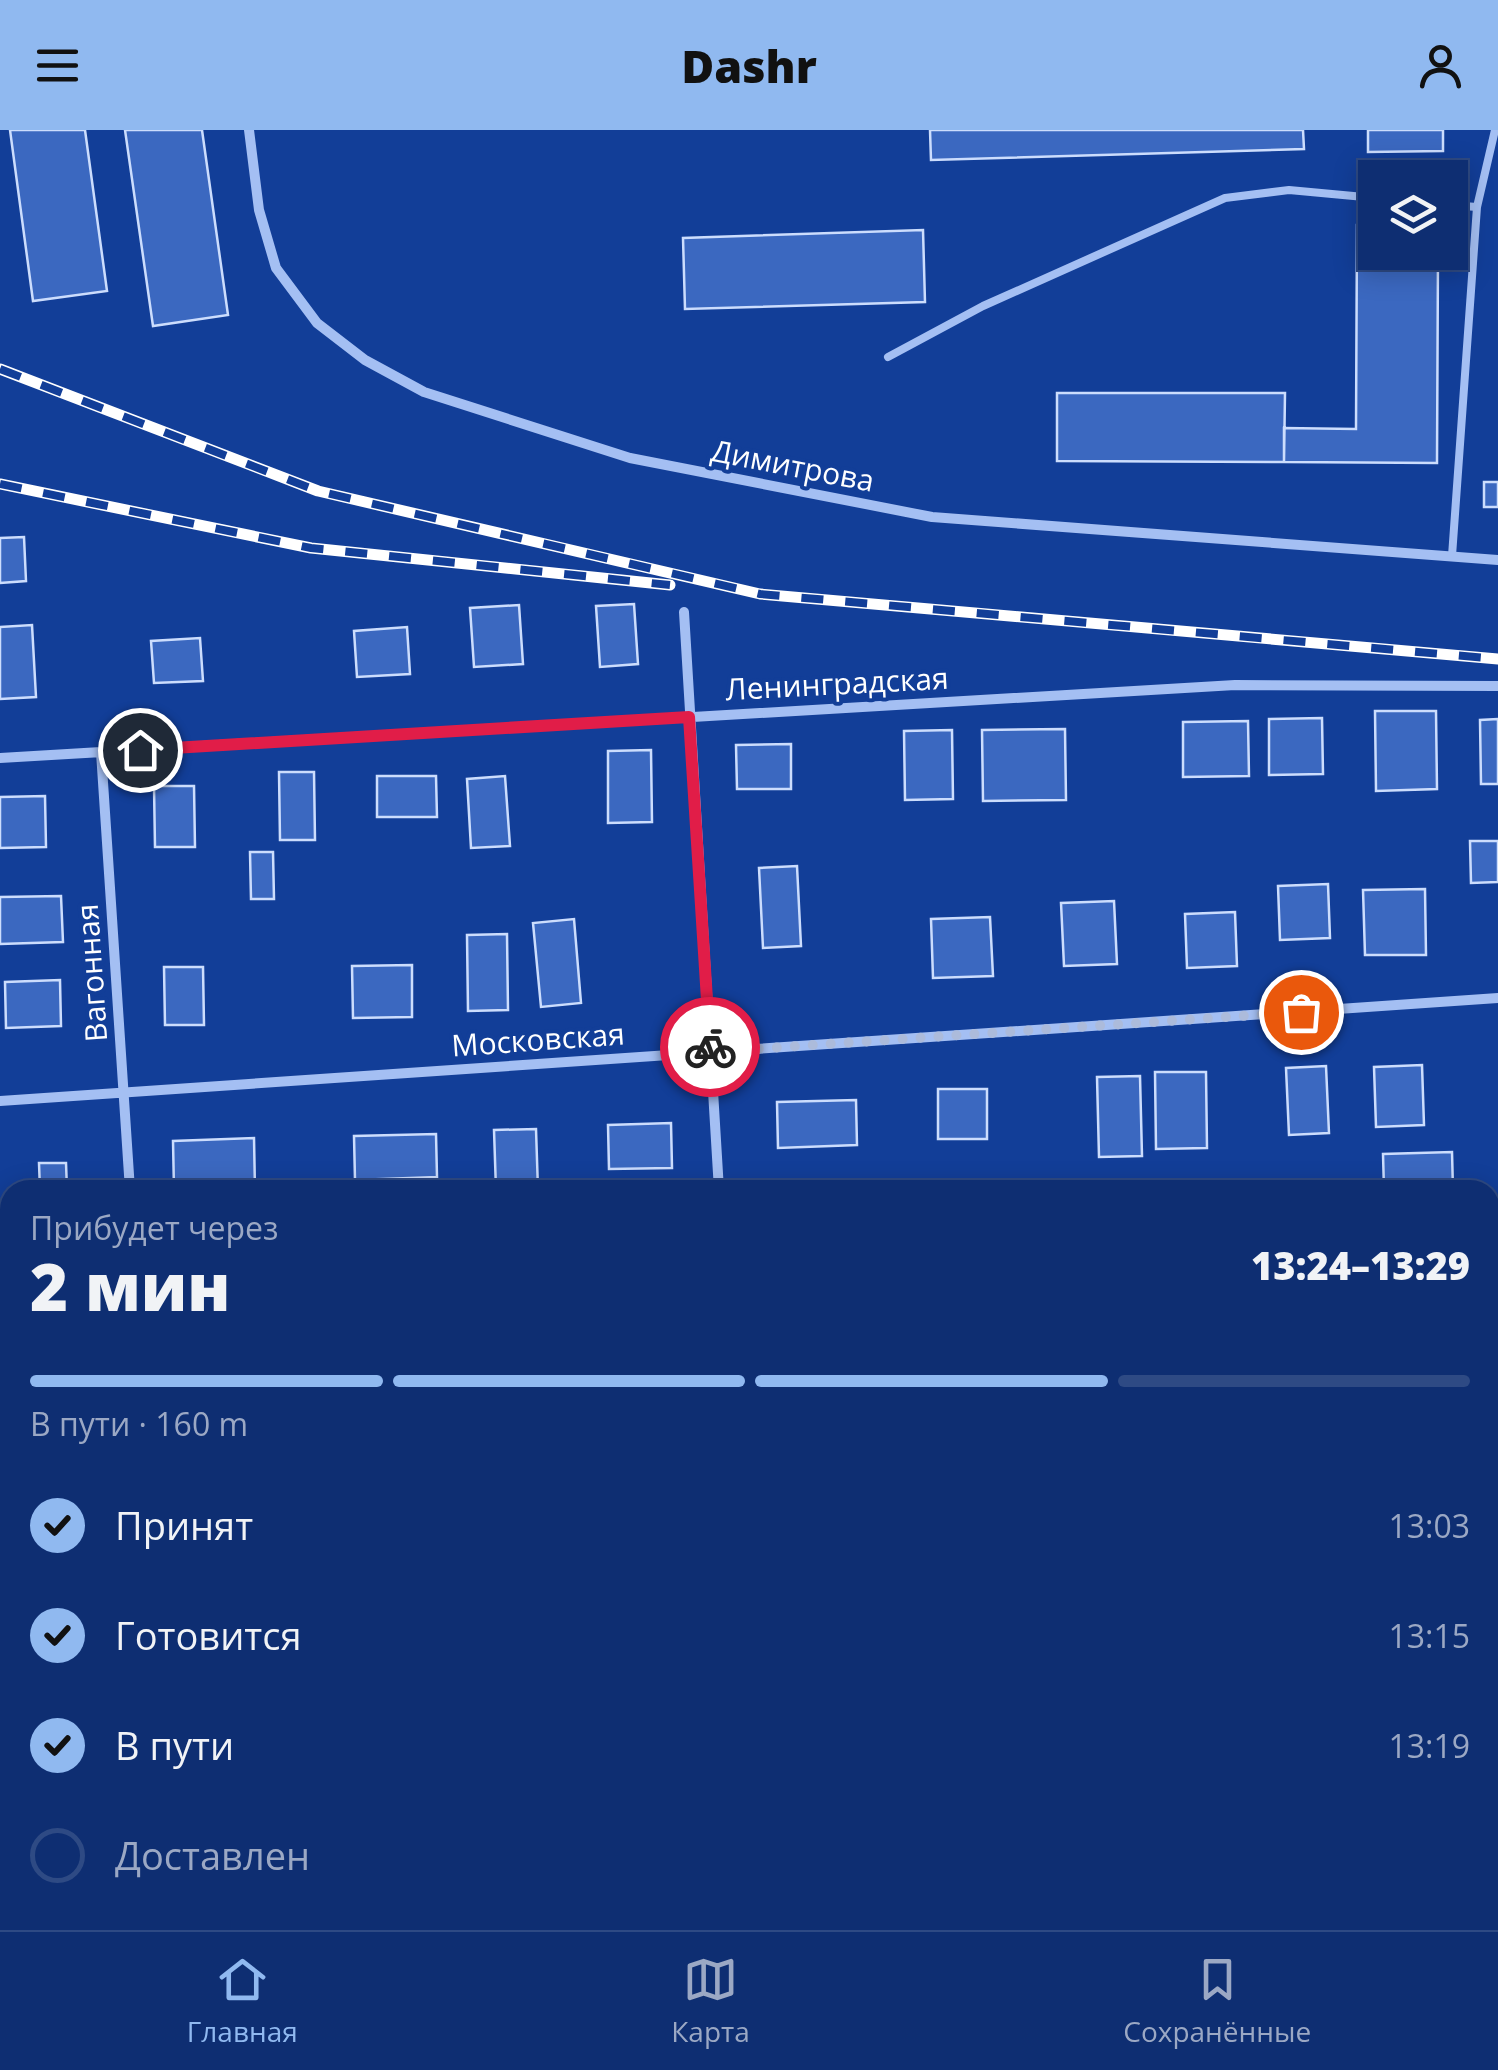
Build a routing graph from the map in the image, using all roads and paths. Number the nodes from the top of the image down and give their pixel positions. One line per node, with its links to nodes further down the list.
1 (248, 130): 7 (street, Димитрова)
2 (1494, 130): 5 (lane)
3 (1358, 196): 6 (lane)
4 (1468, 206): 5 (lane)
5 (1476, 207): 7 (lane)
6 (888, 357)
7 (1452, 556): 8 (street, Димитрова)
8 (1498, 560)
9 (684, 612): 11 (street)
10 (1498, 686): 11 (street, Ленинградская)
11 (689, 717): 12 (street, Ленинградская); 15 (street)
12 (101, 752): 13 (street, Ленинградская); 16 (street, Вагонная)
13 (0, 758)
14 (1498, 998): 15 (street, Московская)
15 (710, 1052): 16 (street, Московская); 19 (street)
16 (124, 1092): 17 (street, Московская); 18 (street, Вагонная)
17 (0, 1101)
18 (129, 1180)
19 (719, 1180)

